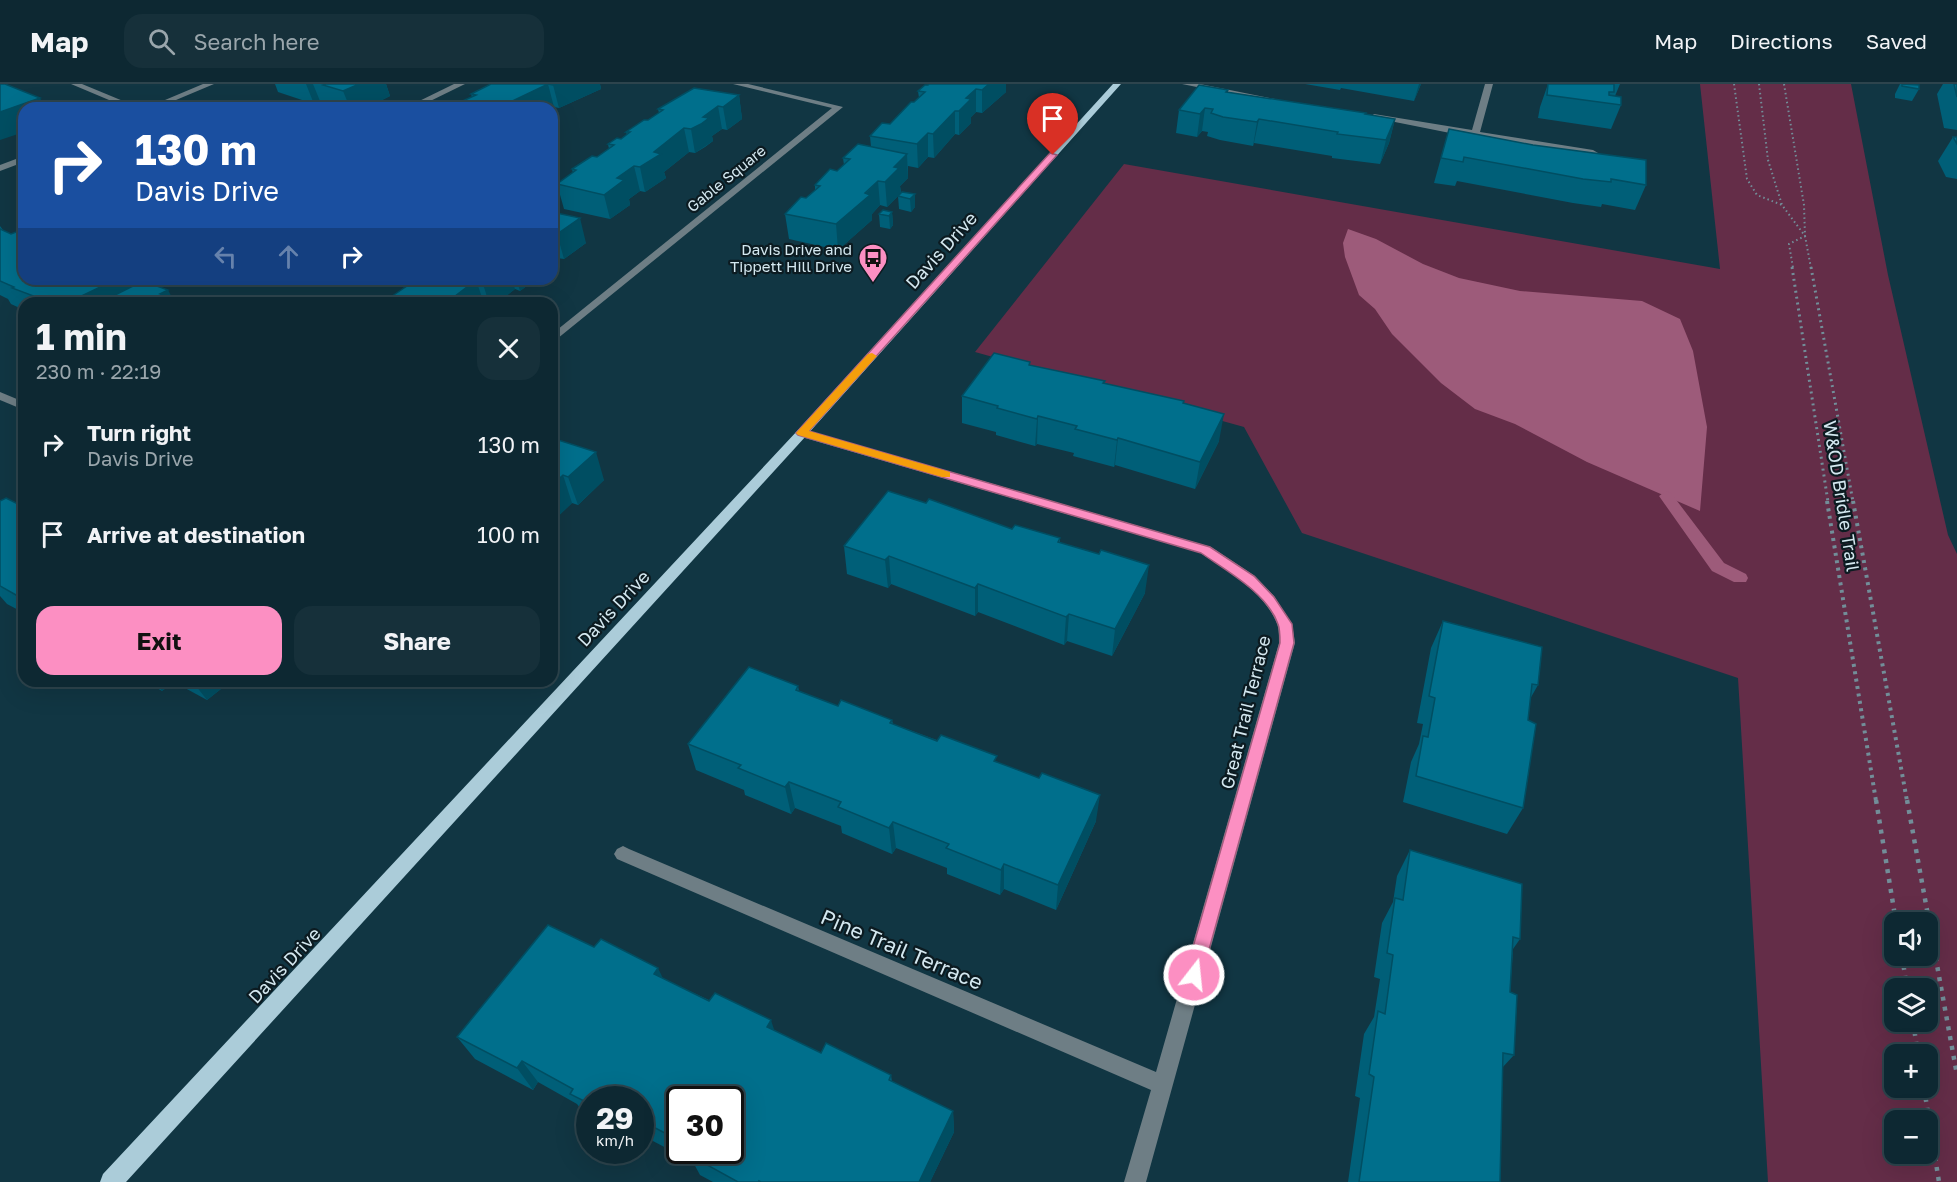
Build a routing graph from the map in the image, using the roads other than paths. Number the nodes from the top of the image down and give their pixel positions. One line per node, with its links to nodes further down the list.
1 (75, 84): 9 (street)
2 (210, 84): 10 (street)
3 (461, 84): 11 (street)
4 (737, 84): 17 (street, Gable Square)
5 (1117, 84): 20 (main road, Davis Drive)
6 (1186, 84): 8 (street)
7 (1489, 84): 13 (street)
8 (1278, 100)
9 (121, 102)
10 (168, 102)
11 (422, 102)
12 (1359, 114): 13 (street)
13 (1475, 135): 14 (street)
14 (1601, 154)
15 (18, 161): 16 (street)
16 (0, 168)
17 (558, 335)
18 (0, 396): 19 (street)
19 (18, 404)
20 (802, 433): 22 (street, Great Trail Terrace); 23 (main road, Davis Drive)
21 (623, 854): 22 (street, Pine Trail Terrace)
22 (1163, 1085): 24 (street, Great Trail Terrace)
23 (111, 1182)
24 (1135, 1182)

